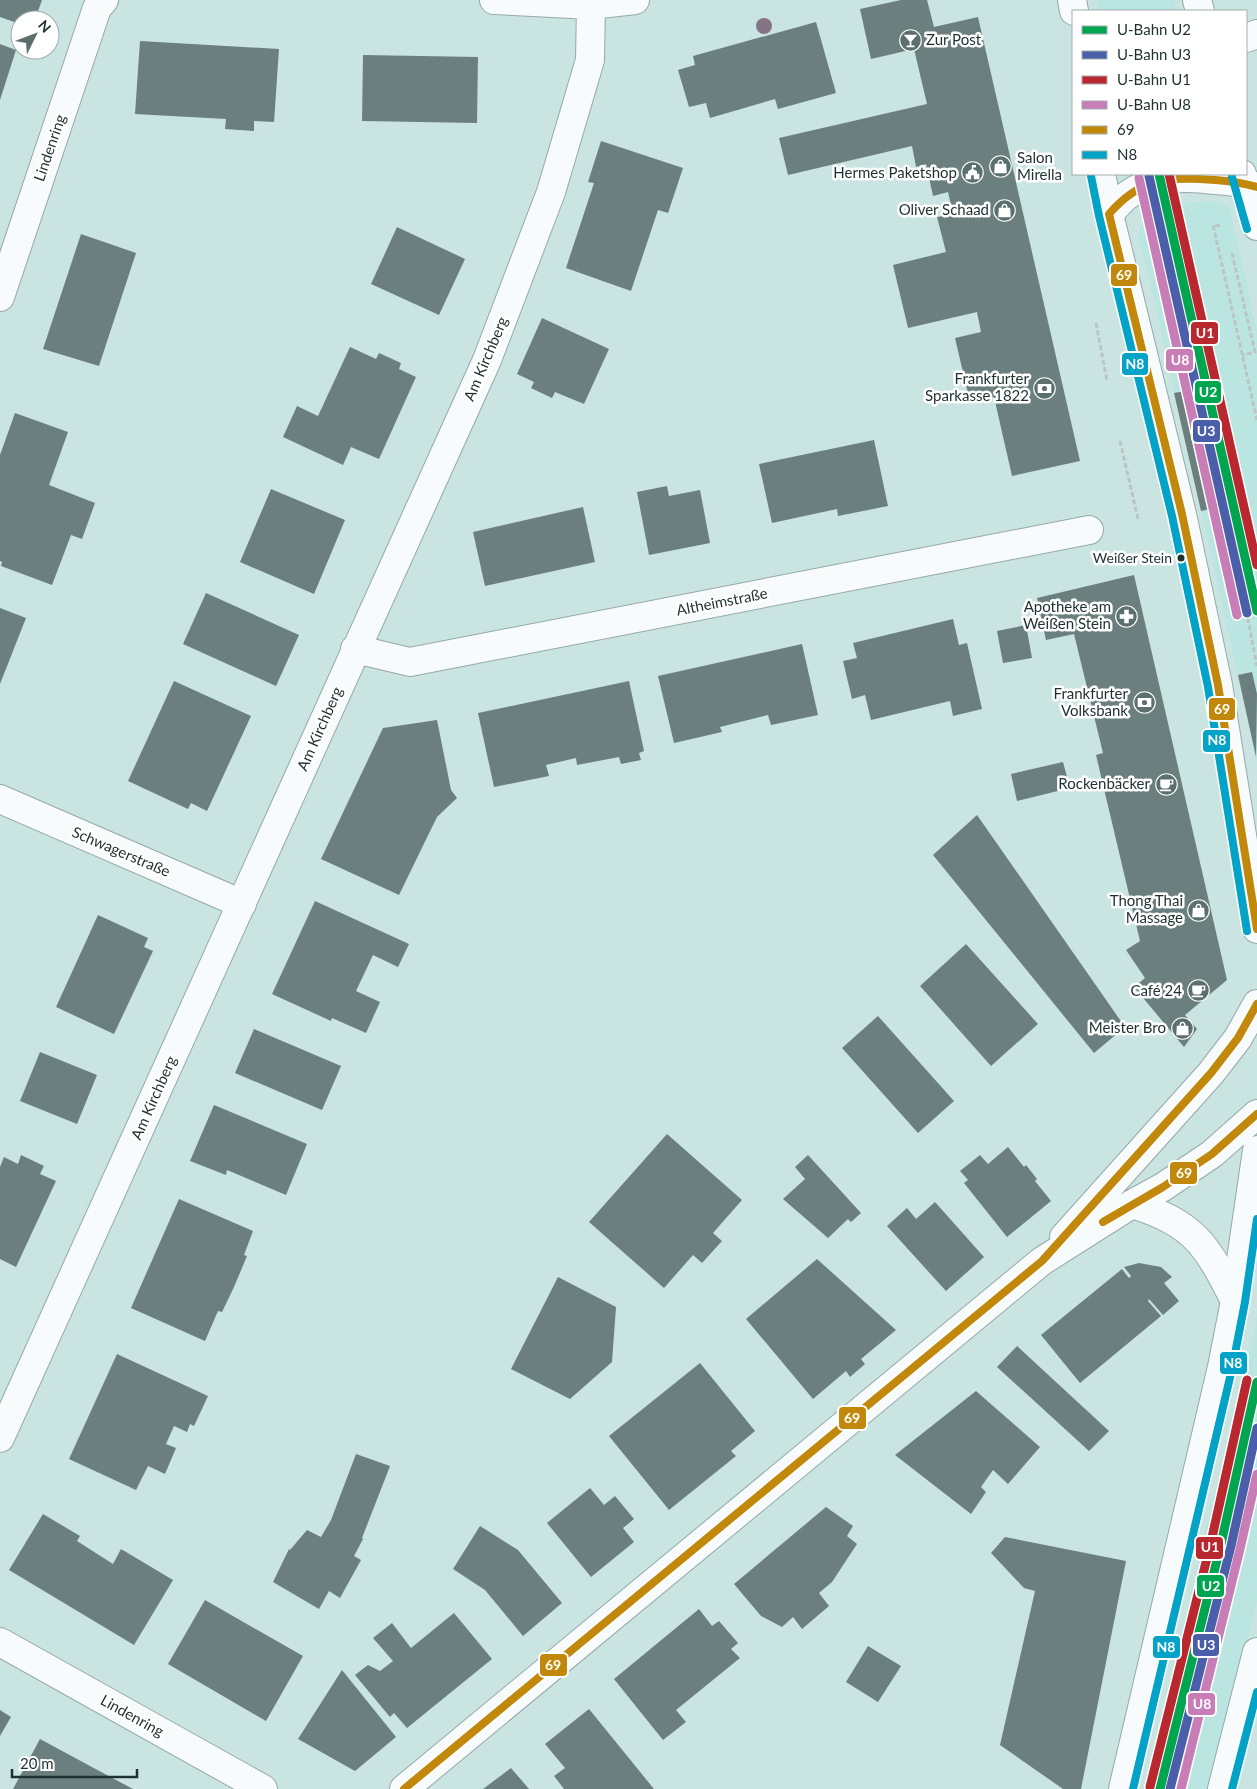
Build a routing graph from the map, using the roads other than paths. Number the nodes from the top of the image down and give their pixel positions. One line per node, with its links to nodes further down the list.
1 (104, 0): 9 (street, Lindenring)
2 (494, 0): 4 (street)
3 (635, 0): 4 (street)
4 (591, 5): 11 (street, Am Kirchberg)
5 (1101, 175): 7 (street)
6 (1248, 181): 7 (street); 8 (street)
7 (1109, 214): 14 (street)
8 (1257, 226)
9 (0, 297)
10 (1089, 530): 11 (street, Altheimstraße)
11 (355, 649): 13 (street, Am Kirchberg)
12 (0, 799): 13 (street, Schwagerstraße)
13 (242, 904): 21 (street, Am Kirchberg)
14 (1257, 929)
15 (1257, 1004): 19 (street)
16 (1257, 1114): 18 (street)
17 (1257, 1150): 20 (street)
18 (1132, 1204): 19 (street); 20 (street)
19 (1042, 1261): 25 (street)
20 (1235, 1301): 26 (street)
21 (0, 1438)
22 (0, 1642): 24 (street, Lindenring)
23 (1257, 1652): 27 (street)
24 (263, 1789)
25 (404, 1789)
26 (1123, 1789)
27 (1222, 1789)

